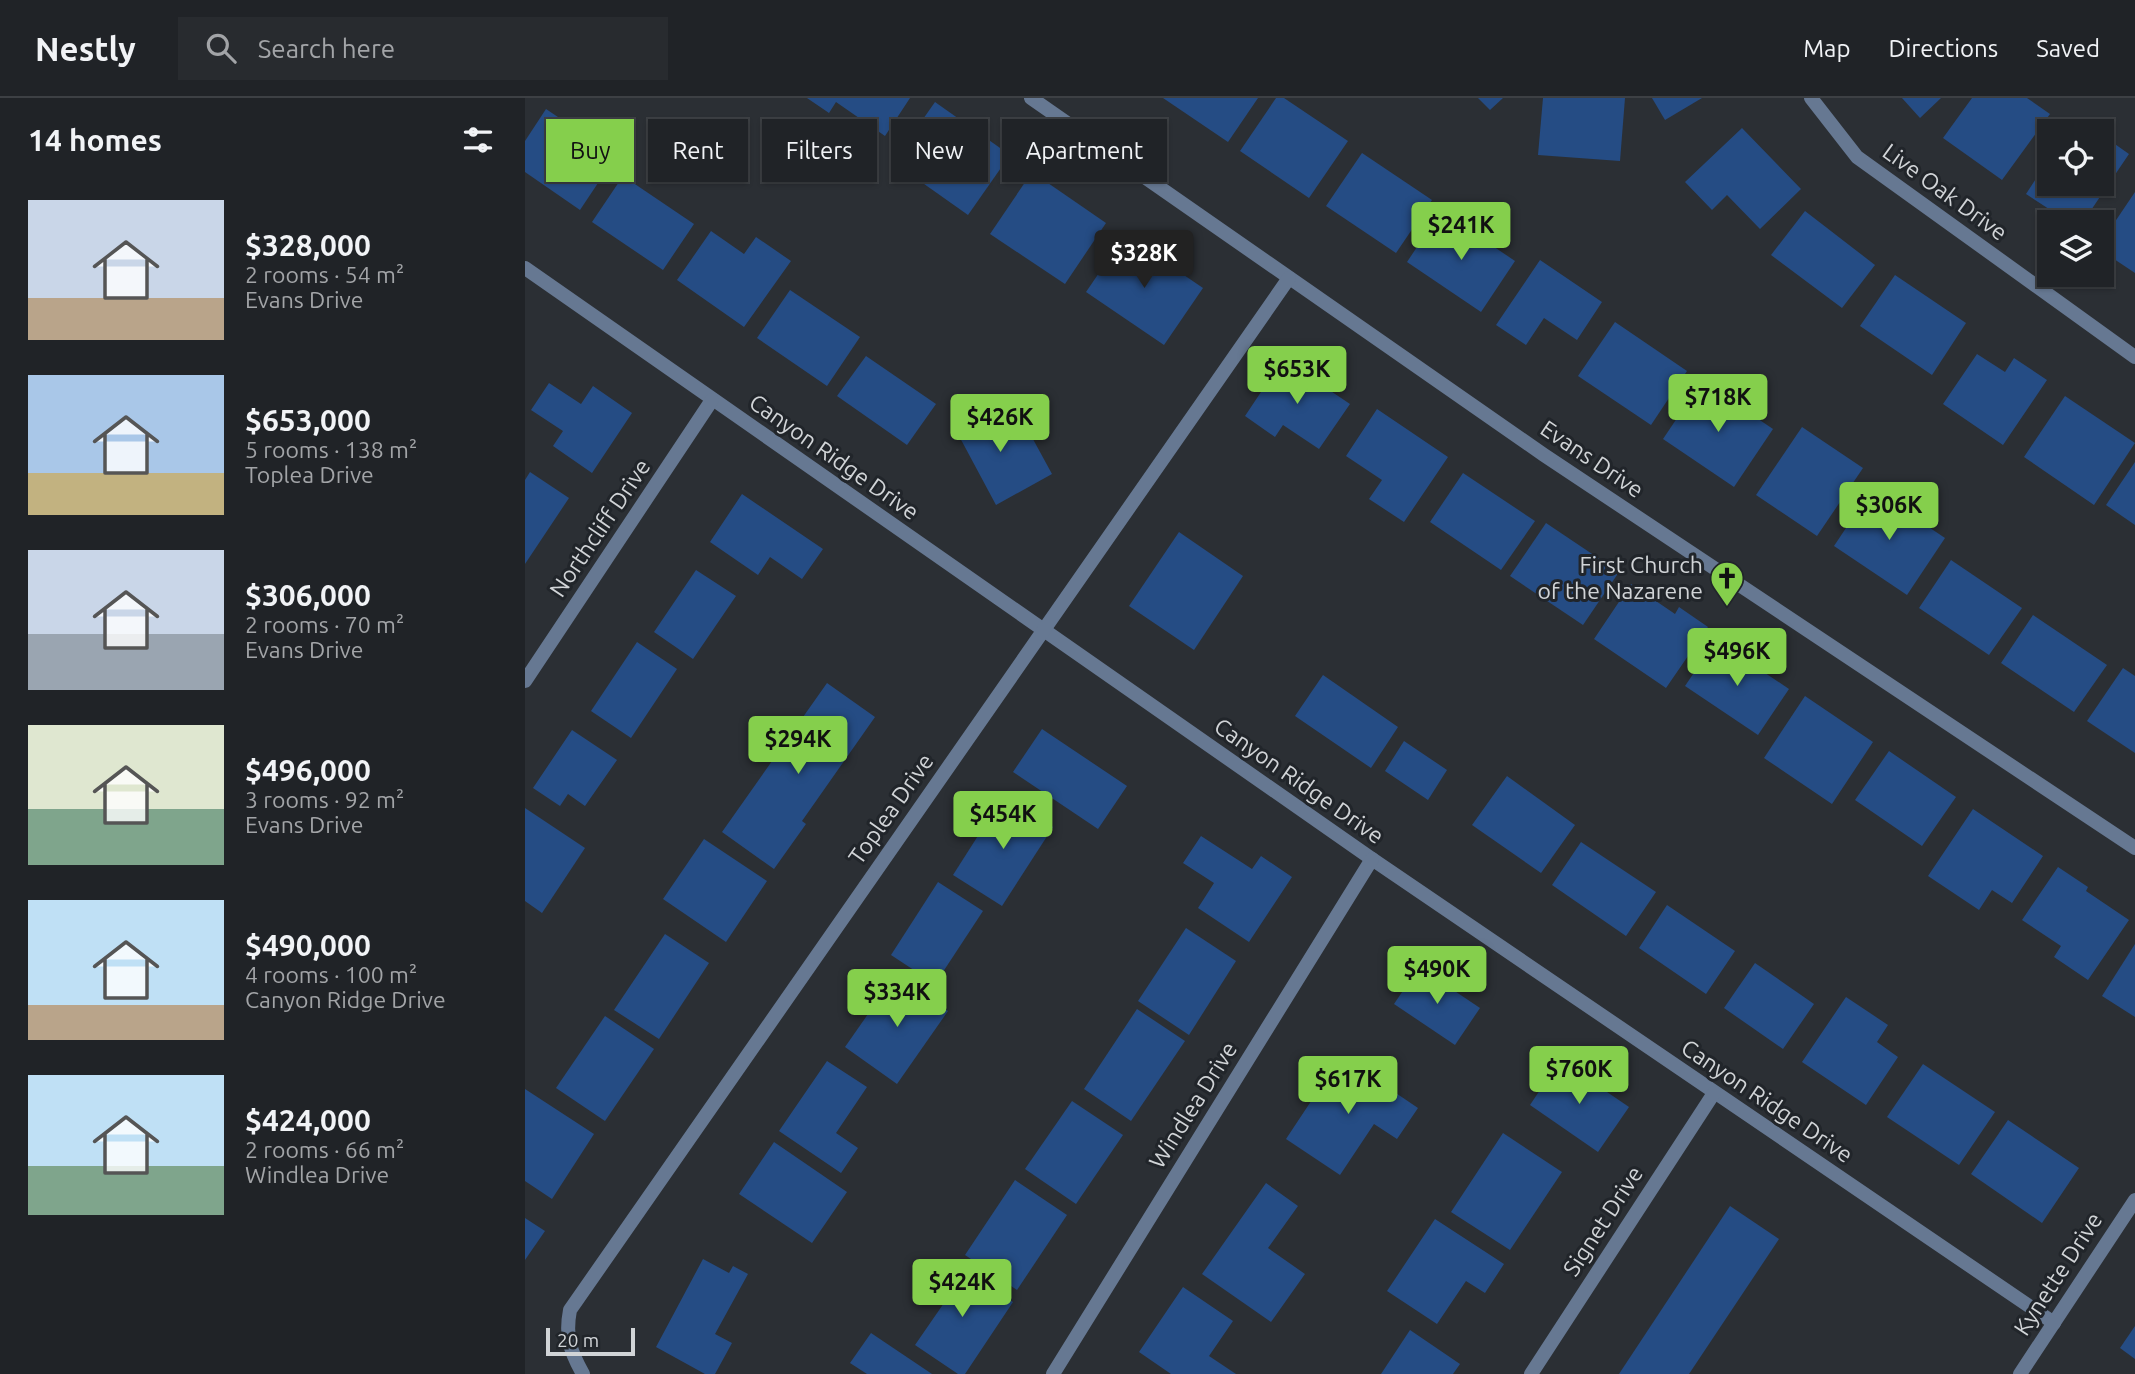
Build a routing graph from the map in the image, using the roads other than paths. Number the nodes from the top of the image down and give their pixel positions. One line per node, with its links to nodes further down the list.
1 (1031, 98): 4 (street, Evans Drive)
2 (1811, 98): 5 (street, Live Oak Drive)
3 (525, 268): 6 (street, Canyon Ridge Drive)
4 (1289, 278): 7 (street, Toplea Drive); 9 (street, Evans Drive)
5 (2135, 358)
6 (712, 400): 7 (street, Canyon Ridge Drive); 8 (street, Northcliff Drive)
7 (1043, 630): 10 (street, Canyon Ridge Drive); 14 (street, Toplea Drive)
8 (525, 681)
9 (2135, 848)
10 (1372, 859): 11 (street, Canyon Ridge Drive); 15 (street, Windlea Drive)
11 (1714, 1093): 13 (street, Canyon Ridge Drive); 16 (street, Signet Drive)
12 (2135, 1200): 13 (street, Kynette Drive)
13 (2054, 1322): 17 (street, Kynette Drive)
14 (583, 1374)
15 (1053, 1374)
16 (1531, 1374)
17 (2020, 1374)

